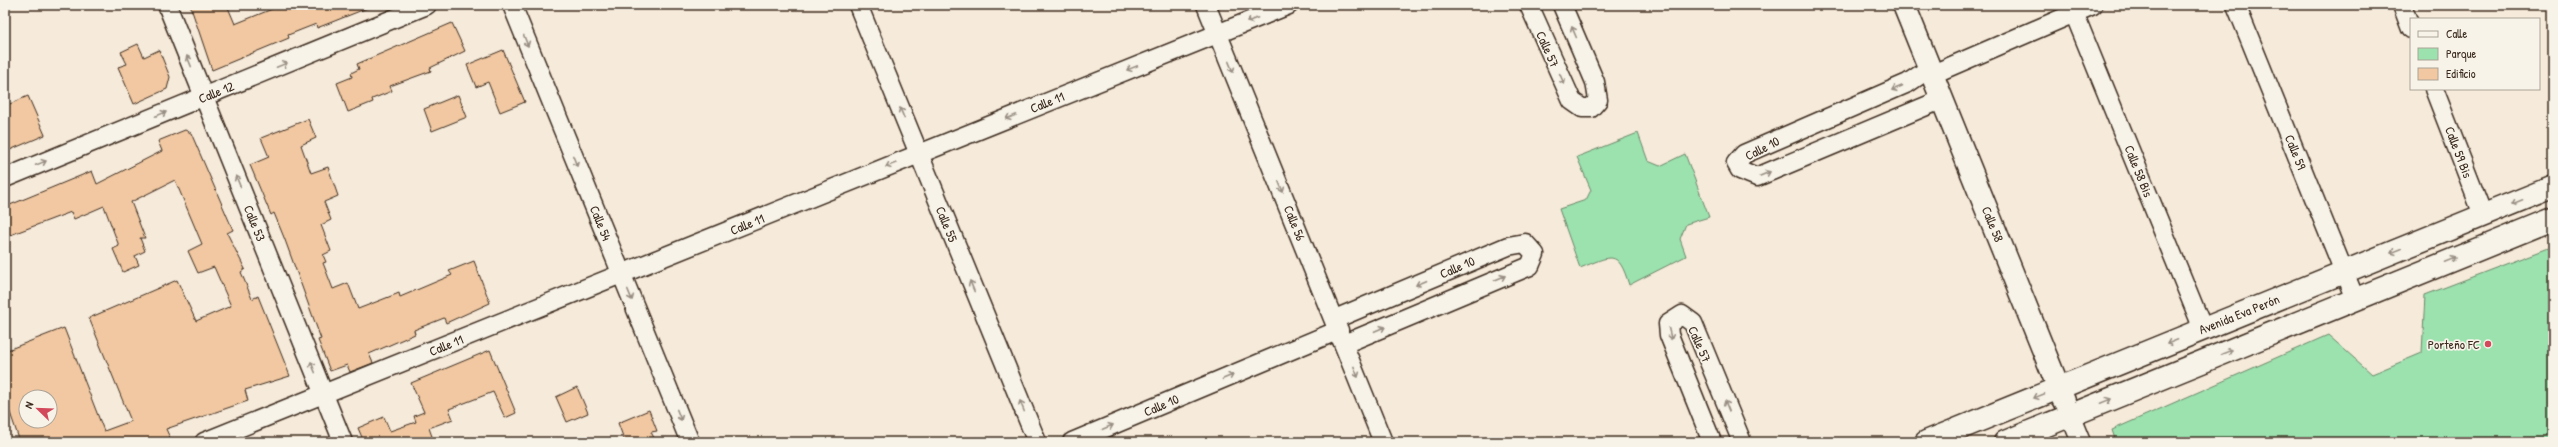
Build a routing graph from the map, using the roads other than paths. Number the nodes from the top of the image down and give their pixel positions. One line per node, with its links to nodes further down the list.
1 (167, 5): 18 (street, Calle 53, one-way to 1)
2 (427, 5): 18 (street, Calle 12, one-way to 2)
3 (512, 5): 26 (street, Calle 54, one-way to 26)
4 (858, 5): 20 (street, Calle 55, one-way to 4)
5 (1206, 5): 15 (street, Calle 56)
6 (1289, 5): 15 (street, Calle 11, one-way to 15)
7 (1529, 5): 8 (street, Calle 57, one-way to 8)
8 (1562, 5)
9 (1904, 5): 16 (main road, Calle 58)
10 (2093, 5): 13 (street, Calle 10)
11 (2236, 5): 25 (street, Calle 59)
12 (2402, 5): 14 (street)
13 (2074, 13): 16 (street, Calle 10); 28 (street, Calle 58 Bis)
14 (2410, 26)
15 (1218, 34): 20 (street, Calle 11, one-way to 20); 29 (street, Calle 56, one-way to 29)
16 (1931, 71): 19 (main road, Calle 58); 19 (street, Calle 10, one-way to 19)
17 (2434, 90): 23 (street, Calle 59 Bis)
18 (204, 96): 21 (street, Calle 12, one-way to 18); 31 (street, Calle 53, one-way to 18)
19 (1943, 99): 30 (main road, Calle 58)
20 (919, 154): 26 (street, Calle 11, one-way to 26); 36 (street, Calle 55, one-way to 20)
21 (5, 178)
22 (2553, 187): 23 (main road, Avenida Eva Perón, one-way to 23)
23 (2483, 215): 25 (main road, Avenida Eva Perón, one-way to 25)
24 (2553, 219): 27 (main road, one-way to 24)
25 (2344, 272): 27 (street, Calle 59); 28 (main road, Avenida Eva Perón)
26 (622, 275): 31 (street, Calle 11); 35 (street, Calle 54, one-way to 35)
27 (2355, 299): 32 (main road, one-way to 27)
28 (2203, 329): 30 (main road, Avenida Eva Perón, one-way to 30)
29 (1339, 331): 29 (street, Calle 10, one-way to 29); 37 (street, Calle 10, one-way to 29); 38 (street, Calle 56, one-way to 38)
30 (2059, 388): 32 (main road, Calle 58); 41 (main road, Avenida Eva Perón, one-way to 41)
31 (324, 394): 33 (street, Calle 11); 34 (street, Calle 53)
32 (2070, 415): 42 (main road); 43 (street, Calle 58)
33 (204, 442)
34 (343, 442)
35 (690, 442)
36 (1036, 442)
37 (1072, 442)
38 (1383, 442)
39 (1712, 442): 40 (street, Calle 57, one-way to 39)
40 (1742, 442)
41 (1926, 442)
42 (2005, 442)
43 (2081, 442)

